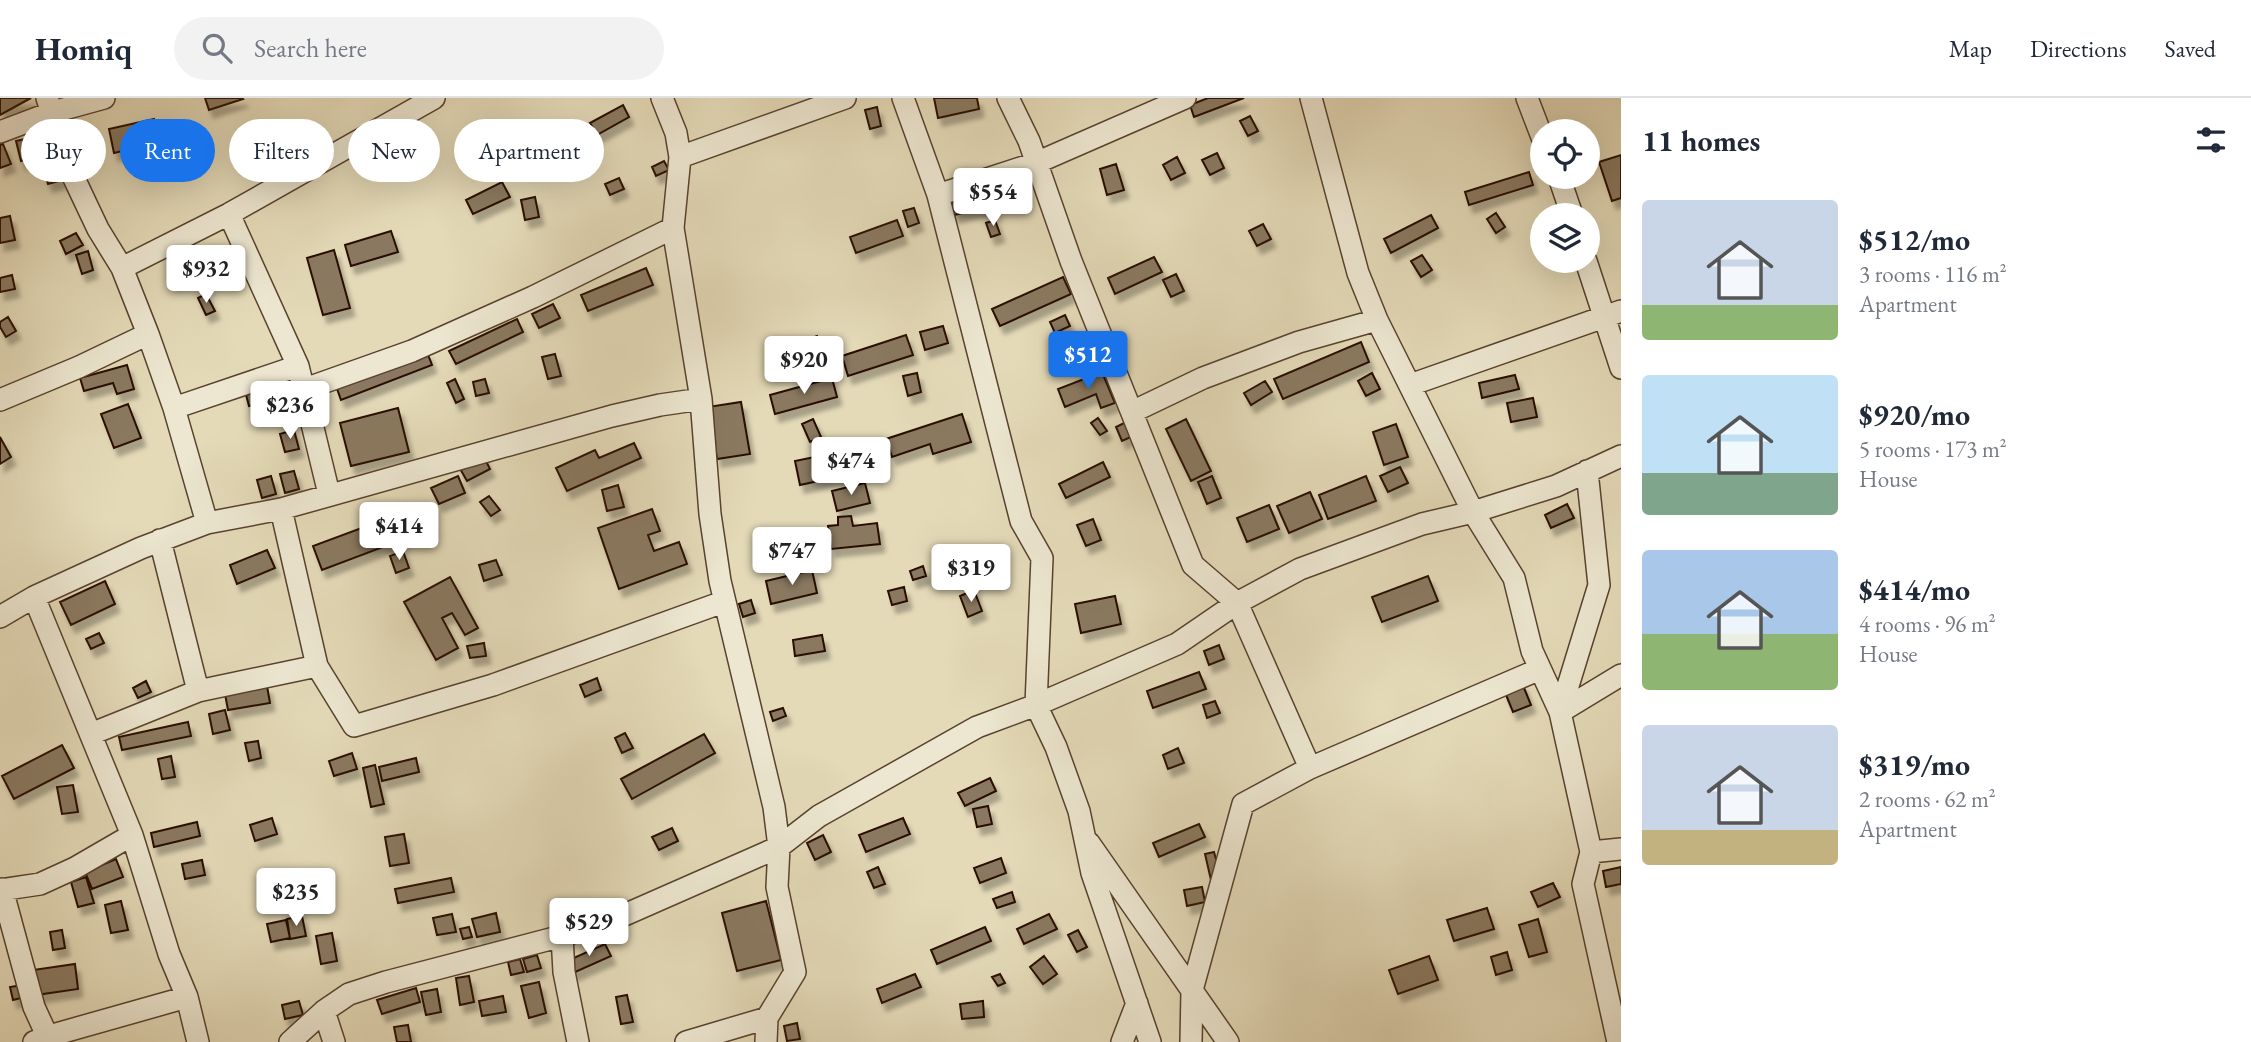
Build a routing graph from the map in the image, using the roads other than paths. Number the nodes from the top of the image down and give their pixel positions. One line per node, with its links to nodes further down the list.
1 (104, 98): 10 (street)
2 (433, 98): 16 (street)
3 (662, 98): 13 (street)
4 (845, 98): 13 (street)
5 (904, 98): 15 (street)
6 (1008, 98): 14 (street)
7 (1185, 98): 14 (street)
8 (1311, 98): 21 (street)
9 (1527, 98): 11 (street)
10 (50, 105): 12 (street); 18 (street)
11 (1535, 119)
12 (0, 132)
13 (680, 157): 17 (street)
14 (1036, 163): 15 (street); 30 (street)
15 (938, 195): 46 (street)
16 (229, 214): 18 (street); 23 (street)
17 (673, 228): 26 (street); 27 (street)
18 (122, 268): 22 (street)
19 (1592, 273): 20 (street)
20 (1613, 315): 24 (street); 25 (street)
21 (1377, 320): 25 (street); 30 (street)
22 (148, 334): 28 (street); 29 (street)
23 (298, 366): 26 (street); 29 (street)
24 (1621, 369)
25 (1410, 386): 35 (street)
26 (305, 389): 33 (street)
27 (701, 399): 33 (street); 39 (street)
28 (0, 400)
29 (174, 408): 36 (street)
30 (1132, 412): 40 (street)
31 (1621, 456): 32 (street)
32 (1587, 471): 35 (street); 47 (street)
33 (329, 494): 34 (street)
34 (281, 509): 36 (street); 42 (street)
35 (1473, 512): 40 (street); 43 (street)
36 (207, 523): 37 (street)
37 (160, 540): 38 (street); 45 (street)
38 (34, 597): 41 (street); 48 (street)
39 (723, 602): 42 (street); 52 (street)
40 (1237, 603): 46 (street); 49 (street)
41 (0, 617)
42 (317, 666): 45 (street)
43 (1540, 669): 47 (street); 49 (street)
44 (1621, 675): 47 (street)
45 (198, 691): 48 (street)
46 (1036, 705): 51 (street); 52 (street)
47 (1560, 712): 54 (street)
48 (91, 734): 50 (street)
49 (1310, 768): 57 (street)
50 (132, 835): 55 (street); 58 (street)
51 (1086, 837): 57 (street); 59 (street)
52 (779, 847): 56 (street); 61 (street)
53 (1621, 849): 54 (street)
54 (1591, 852): 73 (street)
55 (1, 889): 62 (street)
56 (562, 936): 60 (street); 66 (street)
57 (1192, 990): 71 (street); 72 (street)
58 (187, 998): 62 (street); 63 (street)
59 (1137, 1003): 69 (street); 70 (street)
60 (324, 1011): 64 (street); 65 (street)
61 (767, 1018): 67 (street); 68 (street)
62 (44, 1040)
63 (198, 1042)
64 (290, 1042)
65 (334, 1042)
66 (578, 1042)
67 (686, 1042)
68 (766, 1042)
69 (1122, 1042)
70 (1150, 1042)
71 (1191, 1042)
72 (1228, 1042)
73 (1618, 1042)

